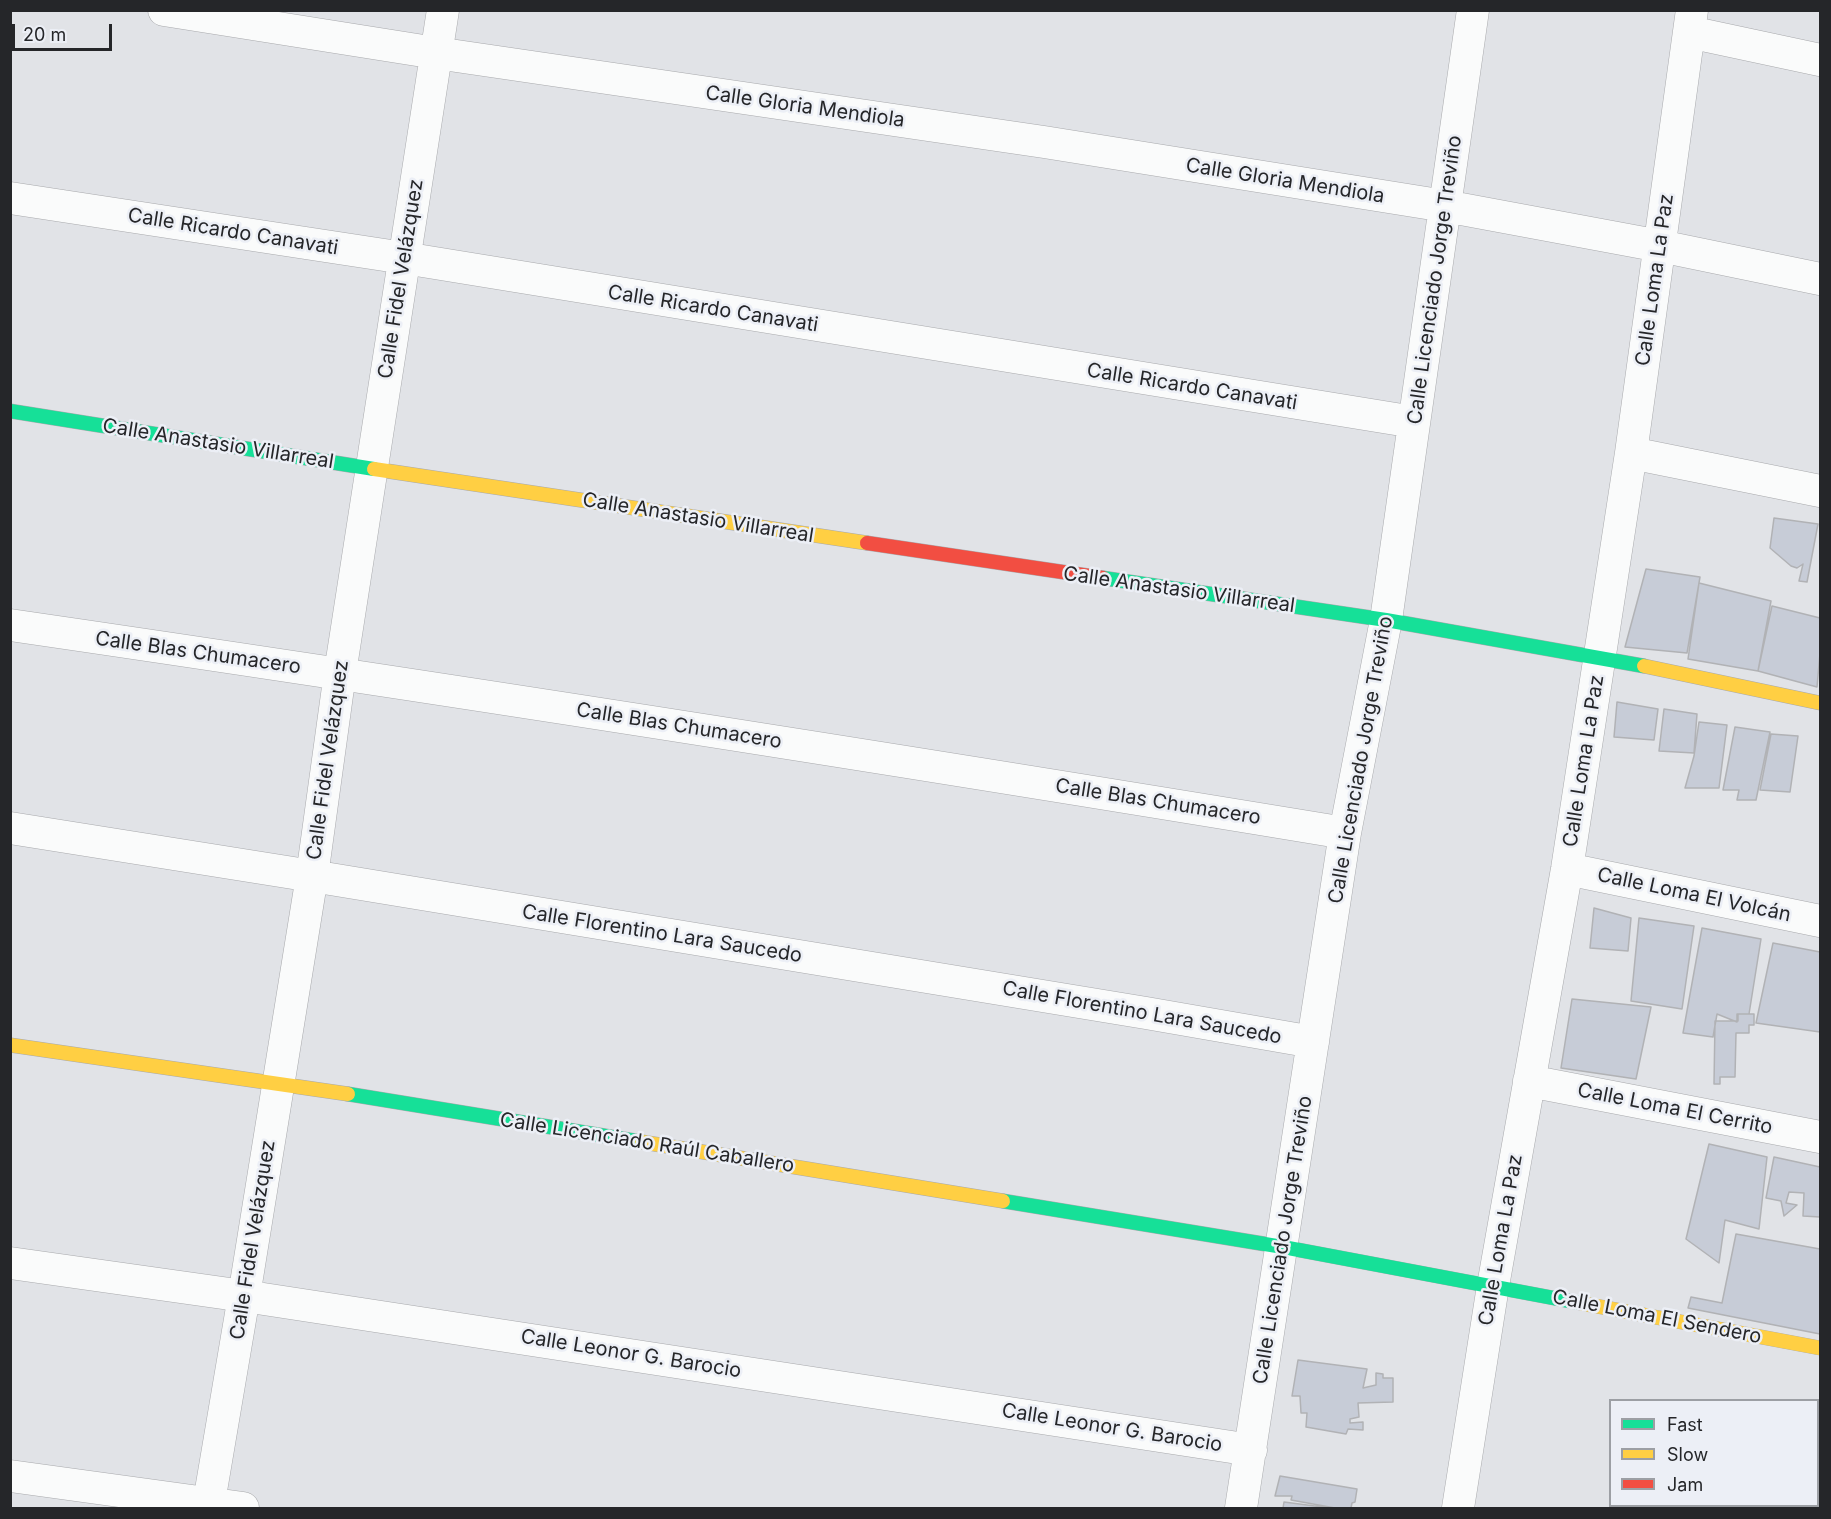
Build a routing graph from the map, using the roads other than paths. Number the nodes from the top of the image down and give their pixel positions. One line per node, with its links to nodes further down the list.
1 (164, 10): 5 (street, Calle Gloria Mendiola)
2 (443, 10): 5 (street, Calle Fidel Velázquez)
3 (1473, 10): 8 (street, Calle Licenciado Jorge Treviño)
4 (1691, 21): 6 (street); 9 (street, Calle Loma La Paz)
5 (436, 53): 8 (street, Calle Gloria Mendiola); 10 (street, Calle Fidel Velázquez)
6 (1821, 60)
7 (10, 198): 10 (street, Calle Ricardo Canavati)
8 (1445, 206): 9 (street, Calle Gloria Mendiola); 13 (street, Calle Licenciado Jorge Treviño)
9 (1659, 246): 11 (street, Calle Gloria Mendiola); 14 (street, Calle Loma La Paz)
10 (404, 258): 13 (street, Calle Ricardo Canavati); 15 (street, Calle Fidel Velázquez)
11 (1821, 279)
12 (10, 411): 15 (street, Calle Anastasio Villarreal)
13 (1414, 422): 17 (street, Calle Licenciado Jorge Treviño)
14 (1631, 453): 16 (street); 19 (street, Calle Loma La Paz)
15 (371, 469): 17 (street, Calle Anastasio Villarreal); 20 (street, Calle Fidel Velázquez)
16 (1821, 491)
17 (1386, 620): 19 (street, Calle Anastasio Villarreal); 23 (street, Calle Licenciado Jorge Treviño)
18 (10, 625): 20 (street, Calle Blas Chumacero)
19 (1600, 657): 21 (street, Calle Anastasio Villarreal); 24 (street, Calle Loma La Paz)
20 (340, 673): 23 (street, Calle Blas Chumacero); 25 (street, Calle Fidel Velázquez)
21 (1821, 703)
22 (10, 828): 25 (street, Calle Florentino Lara Saucedo)
23 (1346, 833): 27 (street, Calle Licenciado Jorge Treviño)
24 (1567, 869): 26 (street, Calle Loma El Volcán); 29 (street, Calle Loma La Paz)
25 (312, 876): 27 (street, Calle Florentino Lara Saucedo); 30 (street, Calle Fidel Velázquez)
26 (1821, 921)
27 (1313, 1042): 32 (street, Calle Licenciado Jorge Treviño)
28 (10, 1045): 30 (street, Calle Licenciado Raúl Caballero)
29 (1529, 1081): 31 (street, Calle Loma El Cerrito); 34 (street, Calle Loma La Paz)
30 (278, 1083): 32 (street, Calle Licenciado Raúl Caballero); 35 (street, Calle Fidel Velázquez)
31 (1821, 1137)
32 (1283, 1247): 34 (street, Calle Licenciado Raúl Caballero); 37 (street, Calle Licenciado Jorge Treviño)
33 (10, 1263): 35 (street, Calle Leonor G. Barocio)
34 (1493, 1286): 36 (street, Calle Loma El Sendero); 42 (street, Calle Loma La Paz)
35 (244, 1296): 37 (street, Calle Leonor G. Barocio); 39 (street, Calle Fidel Velázquez)
36 (1821, 1348)
37 (1251, 1450): 41 (street, Calle Licenciado Jorge Treviño)
38 (10, 1476): 39 (street)
39 (208, 1506): 40 (street)
40 (243, 1509)
41 (1241, 1509)
42 (1458, 1509)

